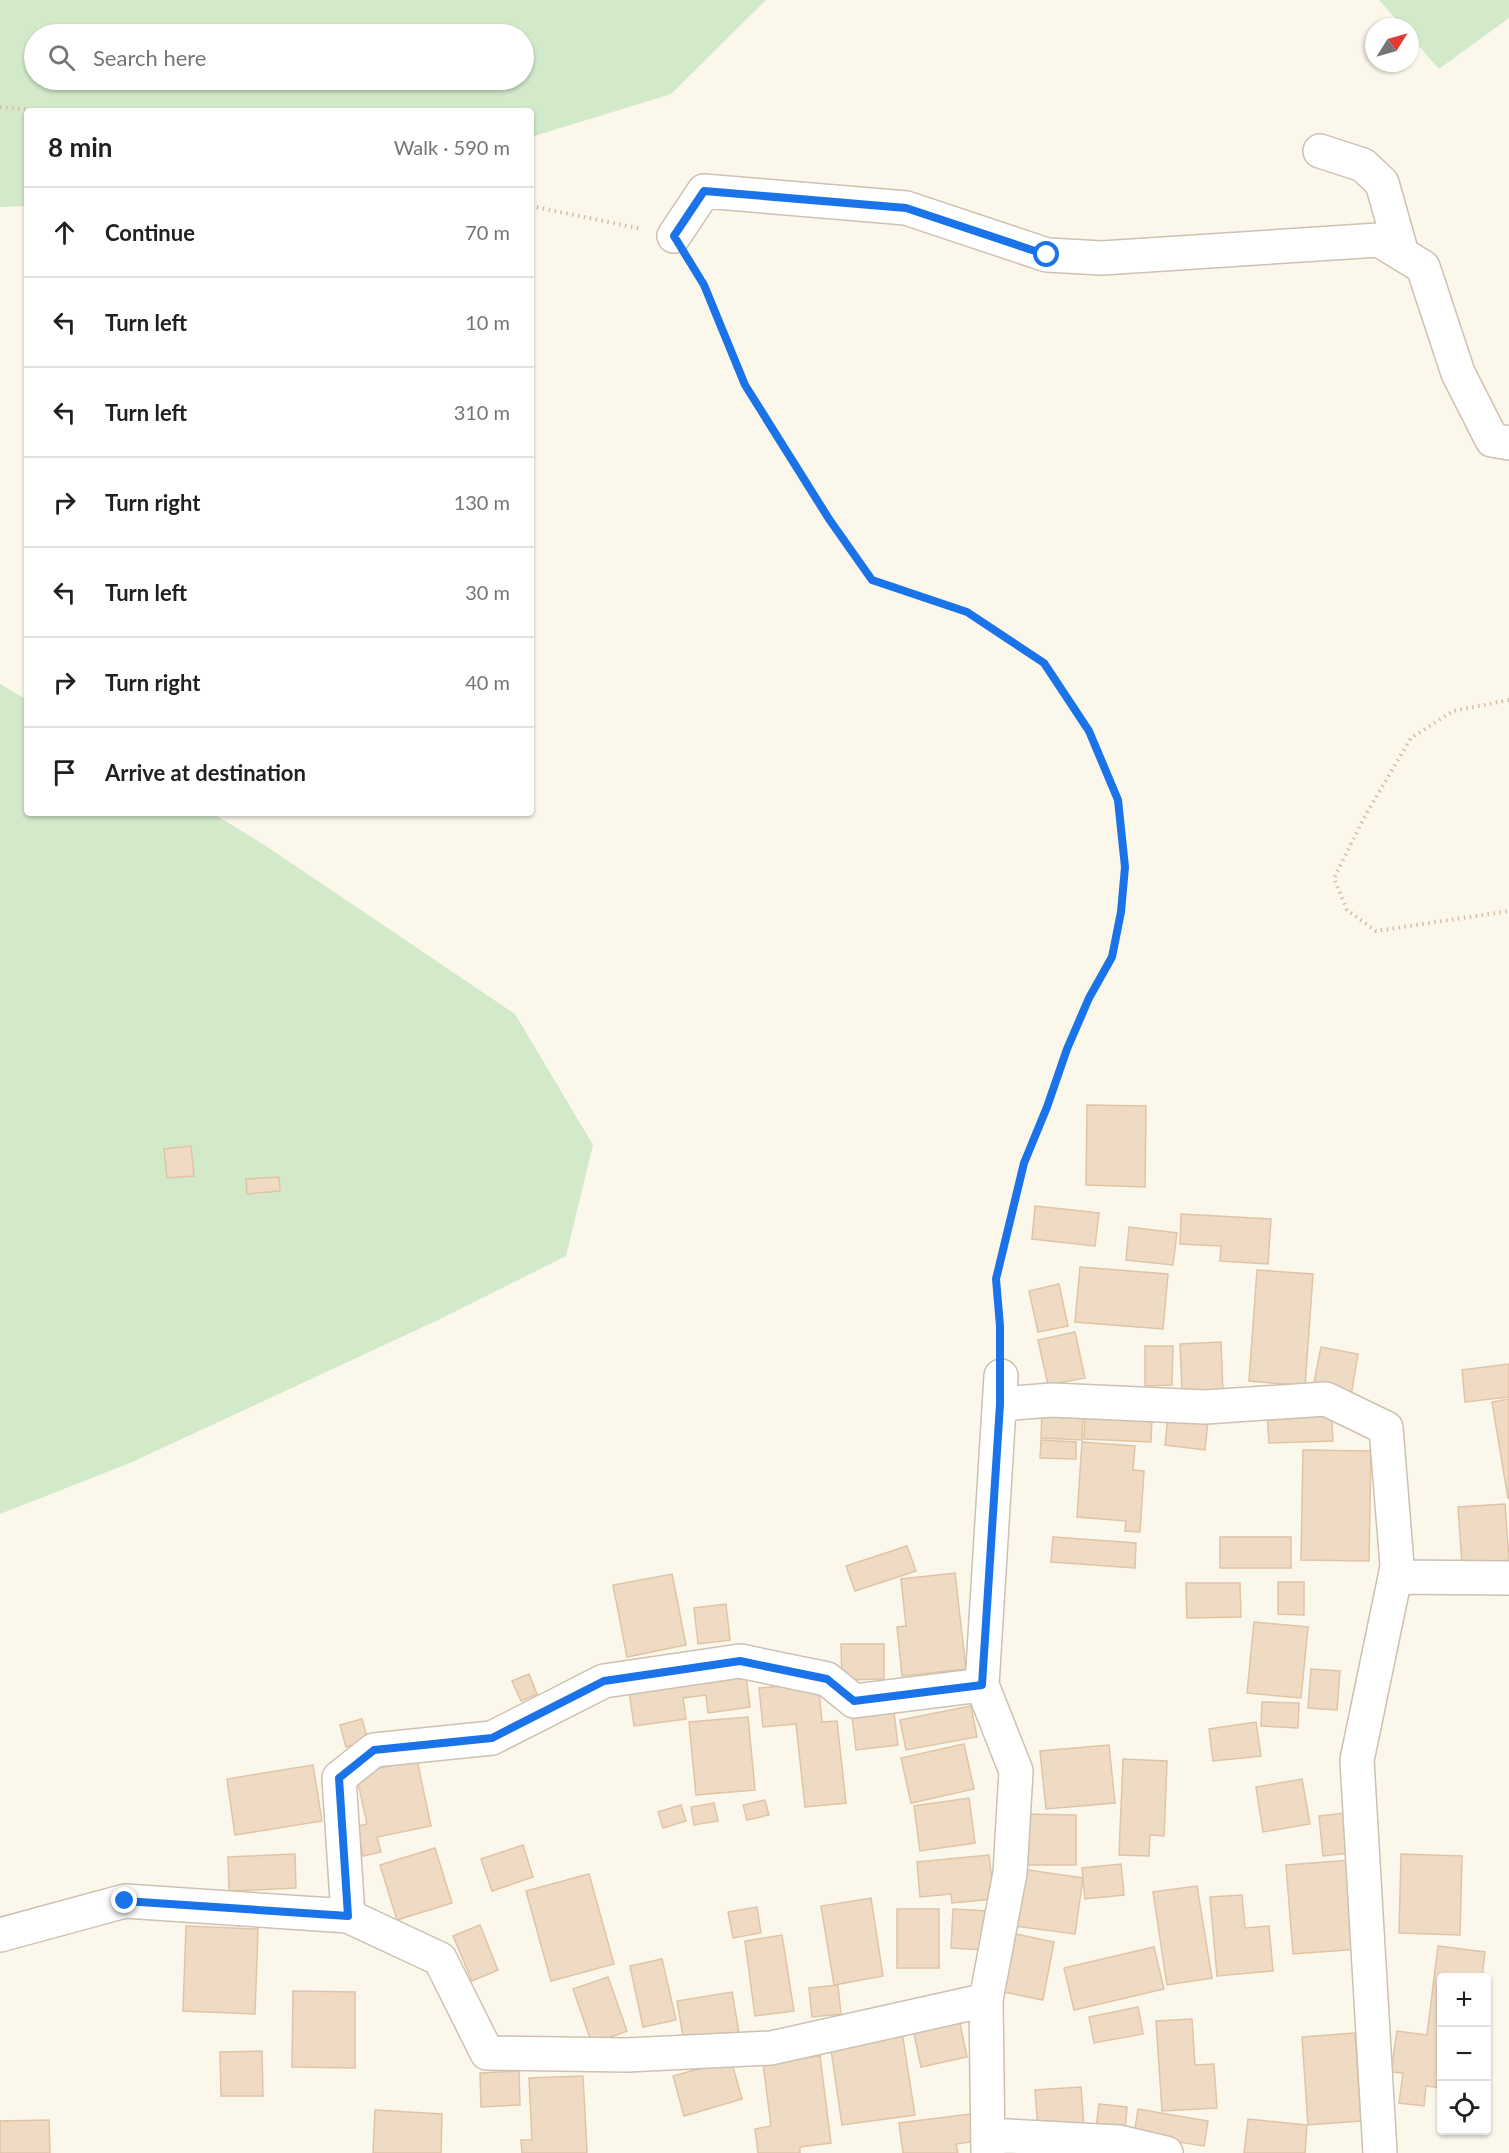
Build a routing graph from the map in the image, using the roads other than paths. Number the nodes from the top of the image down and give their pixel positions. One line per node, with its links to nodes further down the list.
1 (1320, 151): 3 (street)
2 (674, 236): 3 (street)
3 (1402, 254): 4 (street)
4 (1509, 443)
5 (1395, 1577): 6 (street); 7 (street); 13 (street)
6 (1509, 1578)
7 (982, 1685): 8 (street); 10 (street)
8 (348, 1916): 9 (street); 10 (street)
9 (0, 1935)
10 (986, 2000): 11 (street)
11 (989, 2144): 12 (street)
12 (1166, 2153)
13 (1380, 2153)

